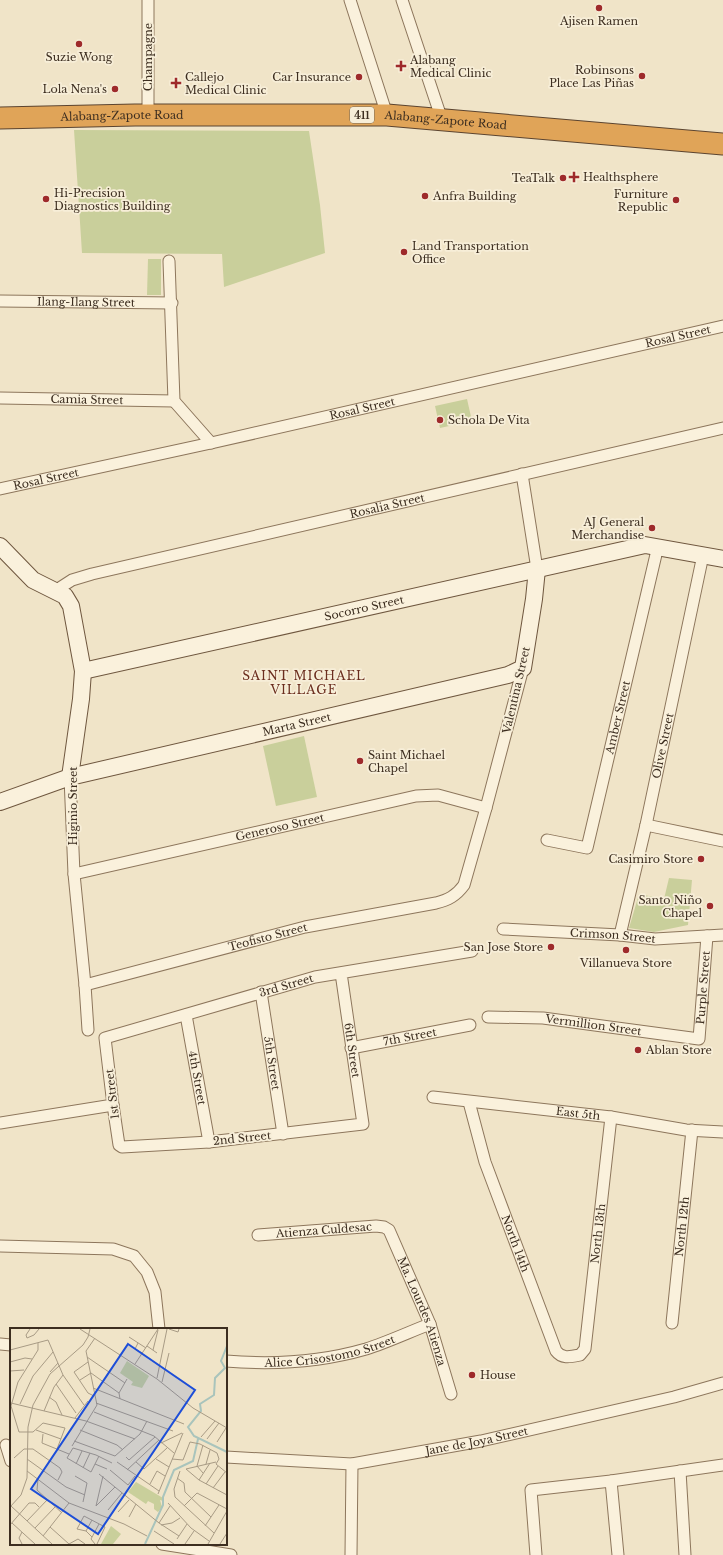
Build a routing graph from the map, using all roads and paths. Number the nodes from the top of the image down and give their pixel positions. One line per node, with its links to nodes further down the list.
1 (148, 0): 4 (street, Champagne)
2 (350, 0): 5 (street)
3 (402, 0): 7 (street)
4 (148, 115): 5 (highway, Alabang-Zapote Road / 411); 6 (highway, Alabang-Zapote Road / 411)
5 (383, 115): 7 (highway, Alabang-Zapote Road / 411)
6 (0, 118)
7 (442, 120): 8 (highway, Alabang-Zapote Road / 411)
8 (723, 144)
9 (170, 261): 11 (street)
10 (0, 301): 11 (street, Ilang-Ilang Street)
11 (172, 302): 14 (street)
12 (723, 326): 16 (street, Rosal Street)
13 (0, 398): 14 (street, Camia Street)
14 (174, 401): 16 (street)
15 (723, 428): 17 (street, Rosalia Street)
16 (211, 444): 18 (street, Rosal Street)
17 (522, 474): 23 (street, Valentina Street); 24 (street, Rosalia Street)
18 (0, 489)
19 (652, 546): 21 (street); 23 (street, Socorro Street); 31 (street, Amber Street)
20 (3, 552): 24 (street, Higinio Street)
21 (703, 555): 22 (street); 30 (street, Olive Street)
22 (723, 559)
23 (537, 569): 25 (street, Valentina Street); 26 (street, Socorro Street)
24 (55, 590): 26 (street, Higinio Street)
25 (523, 668): 27 (street, Marta Street); 29 (street, Valentina Street)
26 (83, 671): 27 (street, Higinio Street)
27 (70, 777): 28 (street, Marta Street); 33 (street, Higinio Street)
28 (0, 802)
29 (486, 808): 33 (street, Generoso Street); 34 (street, Valentina Street)
30 (646, 825): 32 (street); 36 (street, Olive Street)
31 (547, 840)
32 (723, 841)
33 (74, 874): 41 (street, Higinio Street)
34 (452, 898): 41 (street, Teofisto Street)
35 (503, 929): 36 (street, Crimson Street)
36 (620, 935): 38 (street, Crimson Street)
37 (723, 935): 38 (street, Crimson Street)
38 (707, 936): 48 (street, Purple Street)
39 (472, 951): 40 (street, 3rd Street)
40 (341, 973): 42 (street, 3rd Street); 49 (street, 6th Street)
41 (85, 985): 46 (street, Higinio Street)
42 (261, 992): 43 (street, 3rd Street); 58 (street, 5th Street)
43 (186, 1015): 47 (street, 3rd Street); 59 (street, 4th Street)
44 (488, 1017): 48 (street, Vermillion Street)
45 (470, 1025): 49 (street, 7th Street)
46 (88, 1030)
47 (105, 1038): 52 (street, 1st Street)
48 (699, 1039)
49 (351, 1048): 55 (street, 6th Street)
50 (433, 1097): 51 (street, East 5th)
51 (470, 1102): 53 (street, East 5th); 69 (street, North 14th)
52 (112, 1105): 54 (street); 60 (street, 1st Street)
53 (611, 1117): 56 (street, East 5th); 69 (street, North 13th)
54 (0, 1123)
55 (361, 1126): 58 (street, 2nd Street)
56 (692, 1130): 57 (street, East 5th); 64 (street, North 12th)
57 (723, 1132)
58 (283, 1134): 59 (street, 2nd Street)
59 (209, 1142): 60 (street, 2nd Street)
60 (122, 1148)
61 (389, 1230): 62 (street, Atienza Culdesac); 65 (street, Ma. Lourdes Atienza)
62 (258, 1235)
63 (0, 1246): 66 (street)
64 (672, 1323)
65 (430, 1324): 70 (street, Alice Crisostomo Street); 72 (street, Ma. Lourdes Atienza)
66 (159, 1328)
67 (0, 1344): 68 (street)
68 (10, 1345)
69 (585, 1349)
70 (227, 1361)
71 (723, 1383): 76 (street, Jane de Joya Street)
72 (451, 1394)
73 (6, 1445): 75 (street)
74 (227, 1457): 76 (street, Jane de Joya Street)
75 (10, 1458)
76 (352, 1464): 83 (street)
77 (723, 1465): 78 (street)
78 (680, 1471): 79 (street); 86 (street)
79 (611, 1481): 84 (street); 85 (street)
80 (164, 1545): 81 (street)
81 (176, 1550): 82 (street)
82 (231, 1555)
83 (351, 1555)
84 (536, 1555)
85 (618, 1555)
86 (685, 1555)

